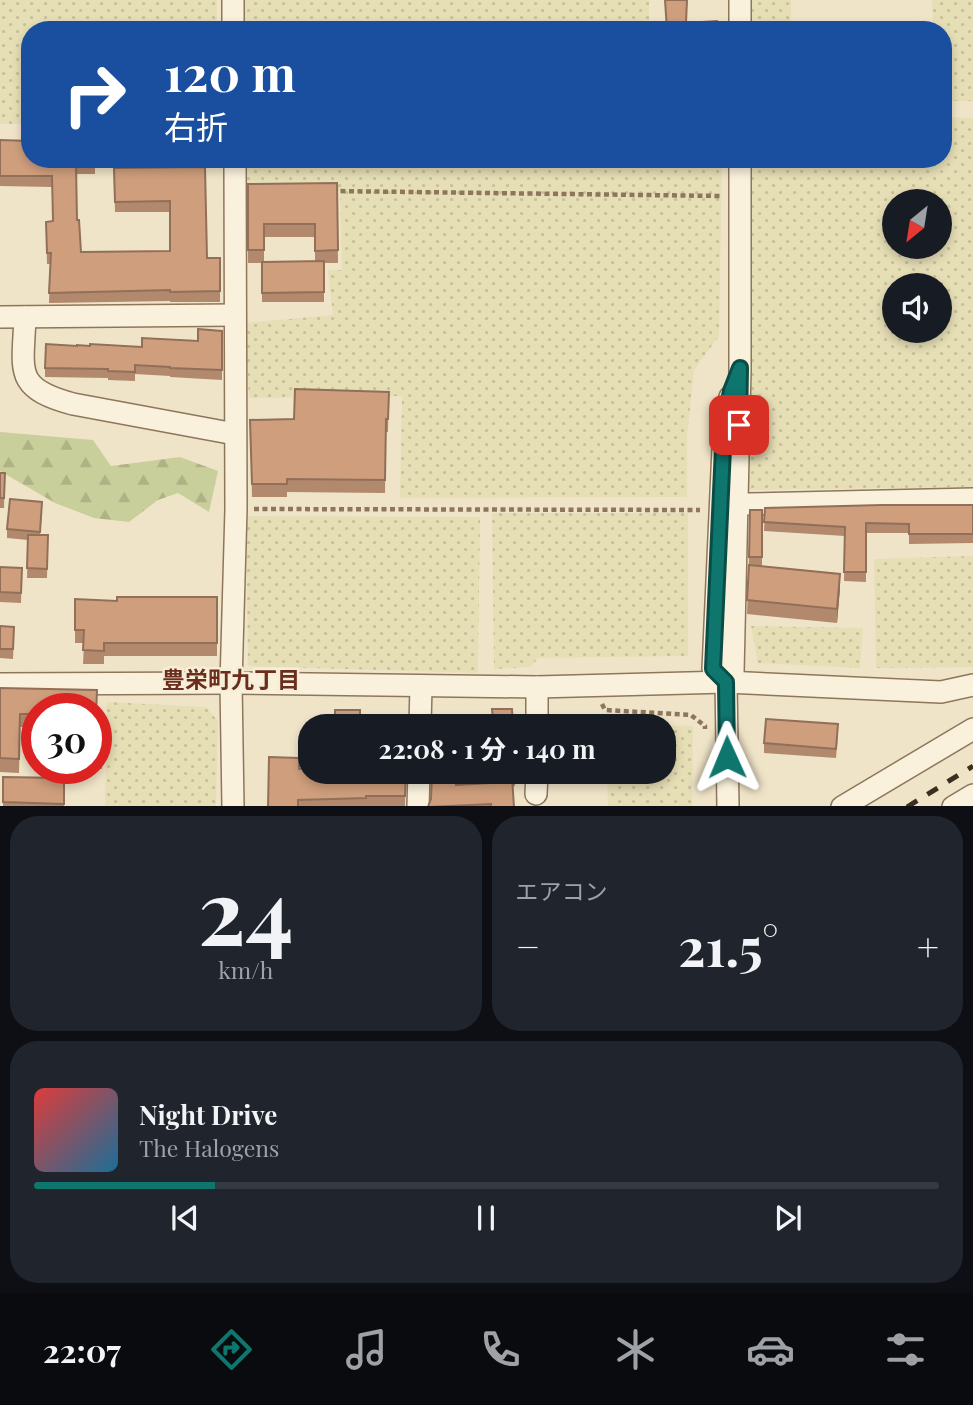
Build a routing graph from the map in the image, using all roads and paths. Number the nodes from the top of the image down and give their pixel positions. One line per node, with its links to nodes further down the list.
1 (233, 0): 3 (street)
2 (740, 0): 4 (street)
3 (233, 21)
4 (740, 21)
5 (235, 168): 9 (street)
6 (740, 168): 8 (street)
7 (331, 191): 8 (path)
8 (740, 197): 17 (street)
9 (235, 315): 11 (street); 12 (street)
10 (0, 317): 11 (street)
11 (25, 317): 12 (street)
12 (235, 434): 16 (street)
13 (973, 499): 15 (street)
14 (703, 500): 16 (path)
15 (748, 504)
16 (236, 509): 18 (street)
17 (726, 682): 20 (street); 22 (street); 34 (street)
18 (231, 683): 19 (street); 21 (street); 32 (street)
19 (0, 684)
20 (973, 685)
21 (421, 686): 23 (street); 24 (street)
22 (591, 686): 23 (street); 27 (path)
23 (537, 687): 25 (street)
24 (420, 714)
25 (537, 714)
26 (973, 729): 35 (street)
27 (705, 739)
28 (419, 784): 33 (street)
29 (537, 784): 30 (street)
30 (537, 794)
31 (973, 795): 36 (street)
32 (233, 806)
33 (418, 806)
34 (728, 806)
35 (844, 806)
36 (955, 806)

